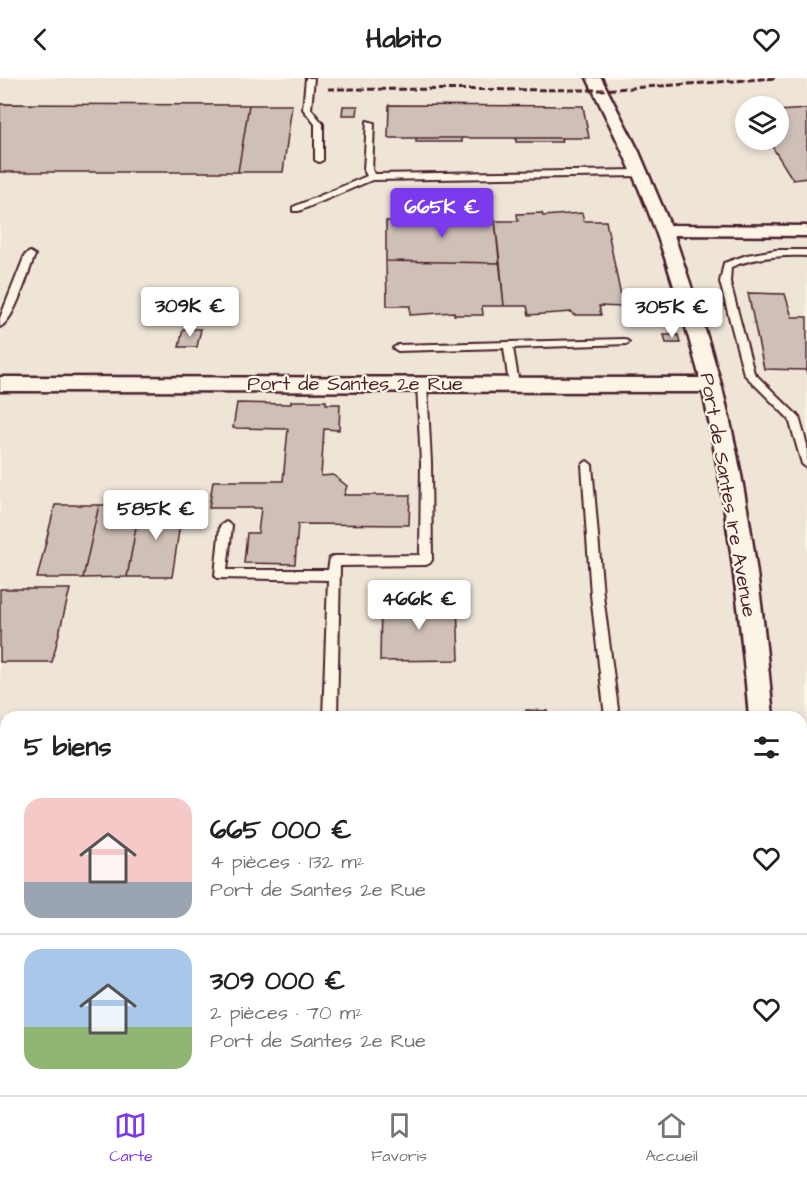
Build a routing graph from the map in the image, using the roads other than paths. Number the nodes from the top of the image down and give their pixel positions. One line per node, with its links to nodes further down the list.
1 (310, 78): 4 (lane)
2 (594, 78): 5 (street, Port de Santes 1re Avenue)
3 (370, 123): 6 (lane)
4 (319, 160)
5 (641, 173): 6 (lane); 8 (street, Port de Santes 1re Avenue)
6 (372, 177): 7 (lane)
7 (296, 209)
8 (664, 230): 9 (street); 19 (street, Port de Santes 1re Avenue)
9 (807, 231)
10 (807, 253): 20 (lane)
11 (30, 255): 12 (lane)
12 (0, 324)
13 (624, 342): 14 (lane)
14 (508, 345): 15 (lane); 18 (lane)
15 (398, 348)
16 (0, 384): 17 (street, Port de Santes 2e Rue)
17 (422, 384): 18 (street, Port de Santes 2e Rue); 23 (lane)
18 (514, 384): 19 (street, Port de Santes 2e Rue)
19 (710, 385): 26 (street, Port de Santes 1re Avenue)
20 (807, 464)
21 (587, 465): 25 (lane)
22 (226, 526): 23 (lane)
23 (333, 575): 24 (lane)
24 (330, 711)
25 (611, 711)
26 (760, 711)

